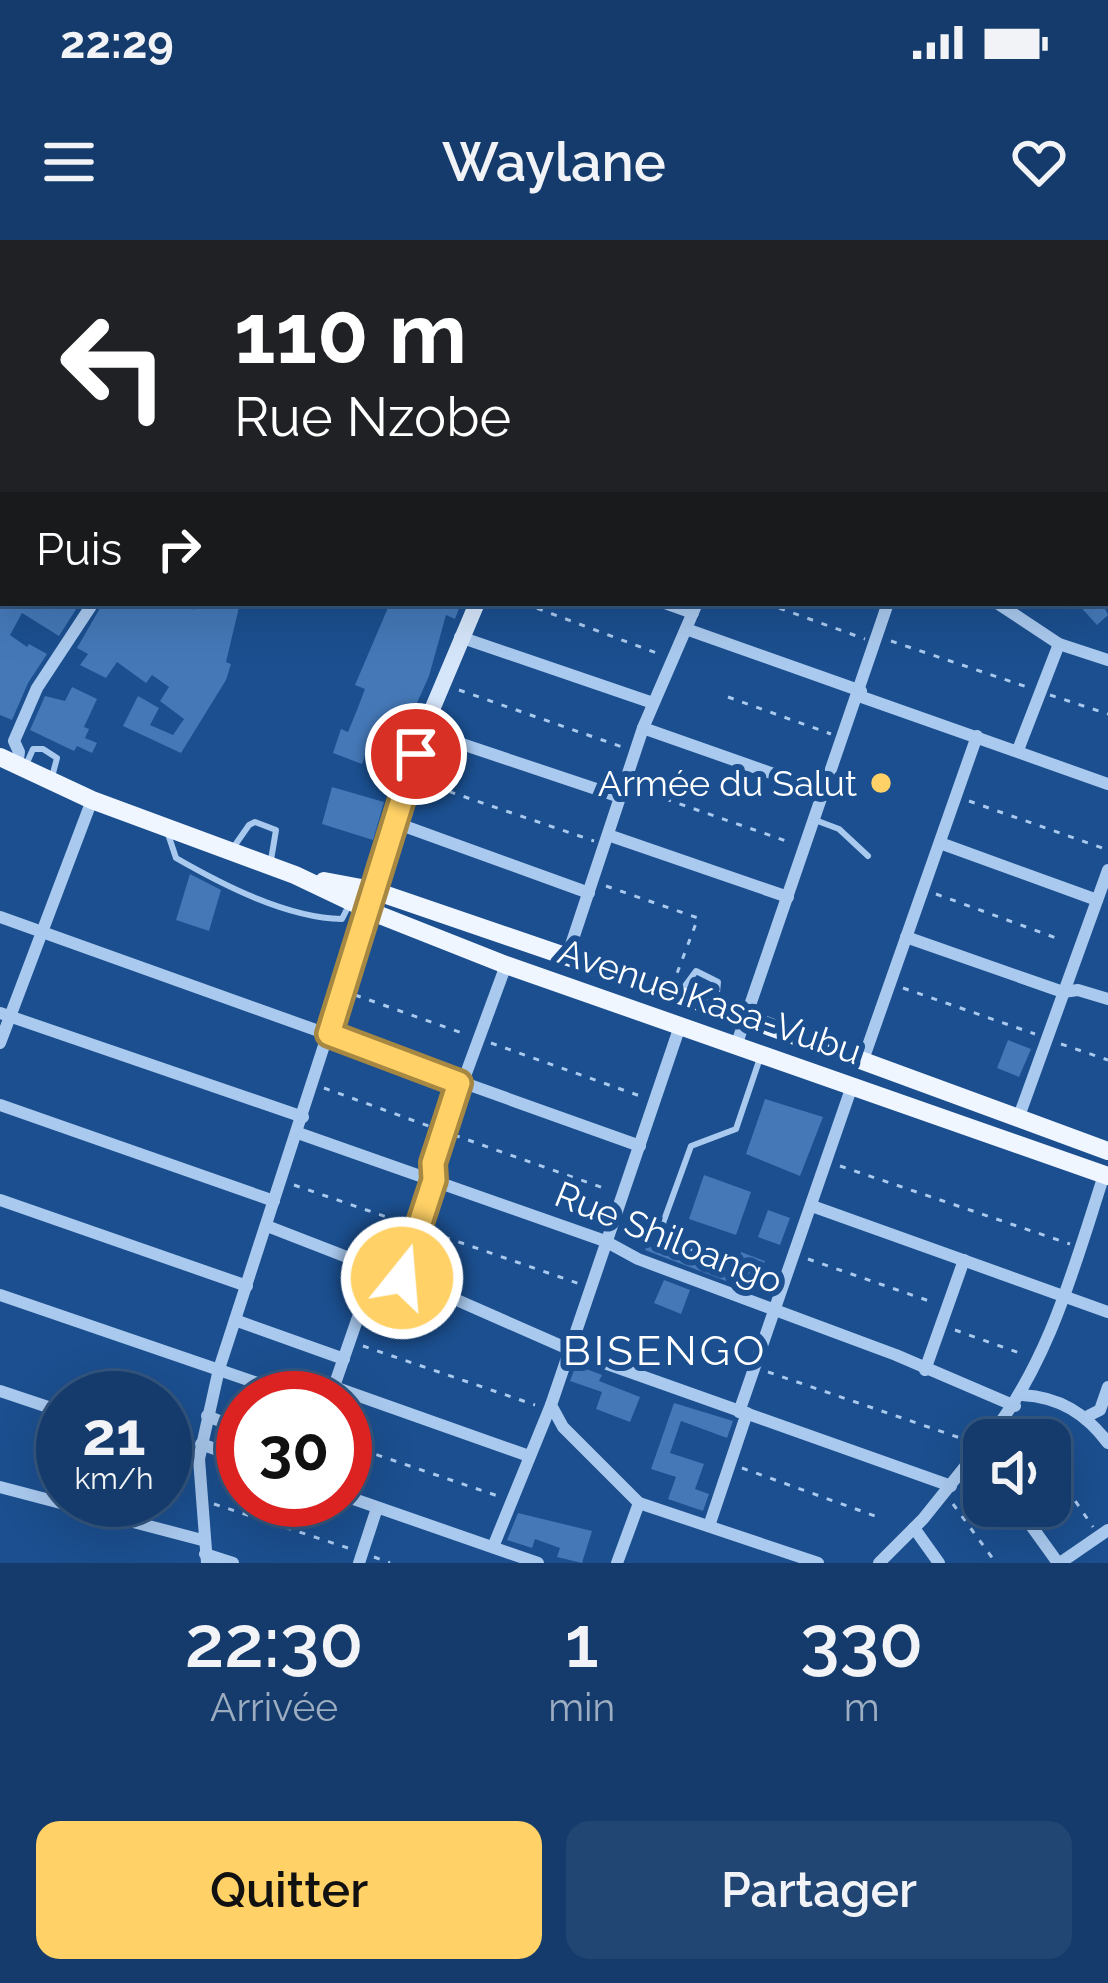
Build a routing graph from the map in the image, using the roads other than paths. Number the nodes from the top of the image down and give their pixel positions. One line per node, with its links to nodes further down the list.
1 (91, 606): 16 (street)
2 (476, 606): 7 (street)
3 (887, 606): 10 (street)
4 (1002, 606): 8 (street)
5 (695, 608): 6 (street)
6 (686, 629): 10 (street); 11 (street)
7 (460, 637): 11 (street); 13 (street)
8 (1059, 644): 9 (street); 15 (street)
9 (1108, 660)
10 (860, 693): 14 (street); 19 (street)
11 (653, 704): 12 (street)
12 (643, 728): 18 (street); 19 (street)
13 (423, 730): 18 (street); 22 (street)
14 (977, 736): 15 (street); 25 (street)
15 (1018, 750): 17 (street)
16 (14, 764): 20 (main road, Avenue Kasa-Vubu)
17 (1108, 784)
18 (622, 791): 24 (street)
19 (824, 792): 21 (street)
20 (92, 800): 23 (main road, Avenue Kasa-Vubu); 35 (street)
21 (815, 820): 27 (lane); 31 (street)
22 (393, 822): 30 (street); 32 (street)
23 (166, 828): 26 (main road, Avenue Kasa-Vubu); 32 (lane)
24 (606, 840): 30 (street); 31 (street)
25 (940, 843): 33 (street); 36 (street)
26 (231, 851): 28 (main road, Avenue Kasa-Vubu); 28 (lane)
27 (868, 856)
28 (269, 866): 32 (main road, Avenue Kasa-Vubu)
29 (1108, 870): 33 (street)
30 (591, 887): 37 (street)
31 (788, 897): 42 (street)
32 (363, 900): 37 (main road, Avenue Kasa-Vubu); 38 (main road, Avenue Kasa-Vubu); 44 (street)
33 (1097, 900): 39 (street)
34 (0, 917): 35 (street)
35 (41, 932): 41 (street); 44 (street)
36 (906, 937): 39 (street); 48 (street)
37 (567, 957): 42 (main road, Avenue Kasa-Vubu)
38 (506, 965): 43 (main road, Avenue Kasa-Vubu); 49 (street)
39 (1063, 992): 40 (street); 53 (street)
40 (1108, 999)
41 (5, 1015): 45 (street); 52 (street)
42 (746, 1018): 46 (street); 48 (main road, Avenue Kasa-Vubu)
43 (680, 1026): 46 (main road, Avenue Kasa-Vubu); 55 (street)
44 (329, 1034): 49 (street); 52 (street)
45 (0, 1043)
46 (736, 1046): 47 (main road, Avenue Kasa-Vubu)
47 (761, 1054): 50 (main road, Avenue Kasa-Vubu); 64 (lane)
48 (863, 1060): 53 (main road, Avenue Kasa-Vubu)
49 (459, 1083): 55 (street); 58 (street)
50 (852, 1087): 57 (main road, Avenue Kasa-Vubu); 61 (street)
51 (0, 1105): 60 (street)
52 (303, 1117): 54 (street)
53 (1018, 1119): 56 (main road, Avenue Kasa-Vubu)
54 (298, 1133): 58 (street, Rue Shiloango); 60 (street)
55 (640, 1146): 63 (street)
56 (1108, 1150)
57 (1106, 1176): 70 (street)
58 (434, 1180): 63 (street, Rue Shiloango); 67 (street)
59 (0, 1200): 68 (street)
60 (274, 1201): 62 (street)
61 (812, 1207): 65 (street); 71 (street)
62 (267, 1226): 66 (street); 68 (street)
63 (604, 1241): 71 (street, Rue Shiloango); 74 (street)
64 (730, 1259)
65 (964, 1261): 70 (street); 77 (street)
66 (375, 1268): 67 (street); 75 (street)
67 (402, 1278): 74 (street)
68 (247, 1286): 73 (street)
69 (0, 1294): 76 (street)
70 (1064, 1296): 72 (street); 84 (street)
71 (775, 1312): 77 (street, Rue Shiloango); 86 (street)
72 (1108, 1312)
73 (236, 1320): 75 (street); 76 (street)
74 (571, 1346): 85 (street); 86 (street)
75 (344, 1359): 79 (street)
76 (219, 1370): 78 (street); 88 (street)
77 (926, 1370): 84 (street, Rue Shiloango)
78 (222, 1371)
79 (340, 1371)
80 (1108, 1387): 87 (street)
81 (0, 1391): 82 (street)
82 (36, 1403)
83 (372, 1405): 95 (street)
84 (1015, 1405): 87 (street, Rue Shiloango); 89 (street)
85 (550, 1407): 95 (street); 99 (street)
86 (743, 1413): 98 (street); 102 (street)
87 (1098, 1414): 91 (street)
88 (207, 1417): 90 (street); 93 (street)
89 (1005, 1419)
90 (216, 1420)
91 (1108, 1443)
92 (192, 1451): 93 (street)
93 (200, 1452): 94 (street); 107 (street)
94 (216, 1455)
95 (529, 1456): 106 (street)
96 (963, 1472): 98 (street)
97 (0, 1487): 107 (street)
98 (948, 1490): 104 (street)
99 (639, 1503): 102 (street); 111 (street)
100 (372, 1506): 101 (street)
101 (377, 1508): 106 (street); 108 (street)
102 (710, 1526): 112 (street)
103 (1032, 1527): 115 (street)
104 (914, 1528): 113 (street); 114 (street)
105 (1104, 1533): 115 (street)
106 (493, 1547): 110 (street)
107 (205, 1552): 109 (street)
108 (361, 1558)
109 (232, 1563)
110 (538, 1563)
111 (617, 1563)
112 (818, 1563)
113 (879, 1563)
114 (939, 1563)
115 (1059, 1563)

